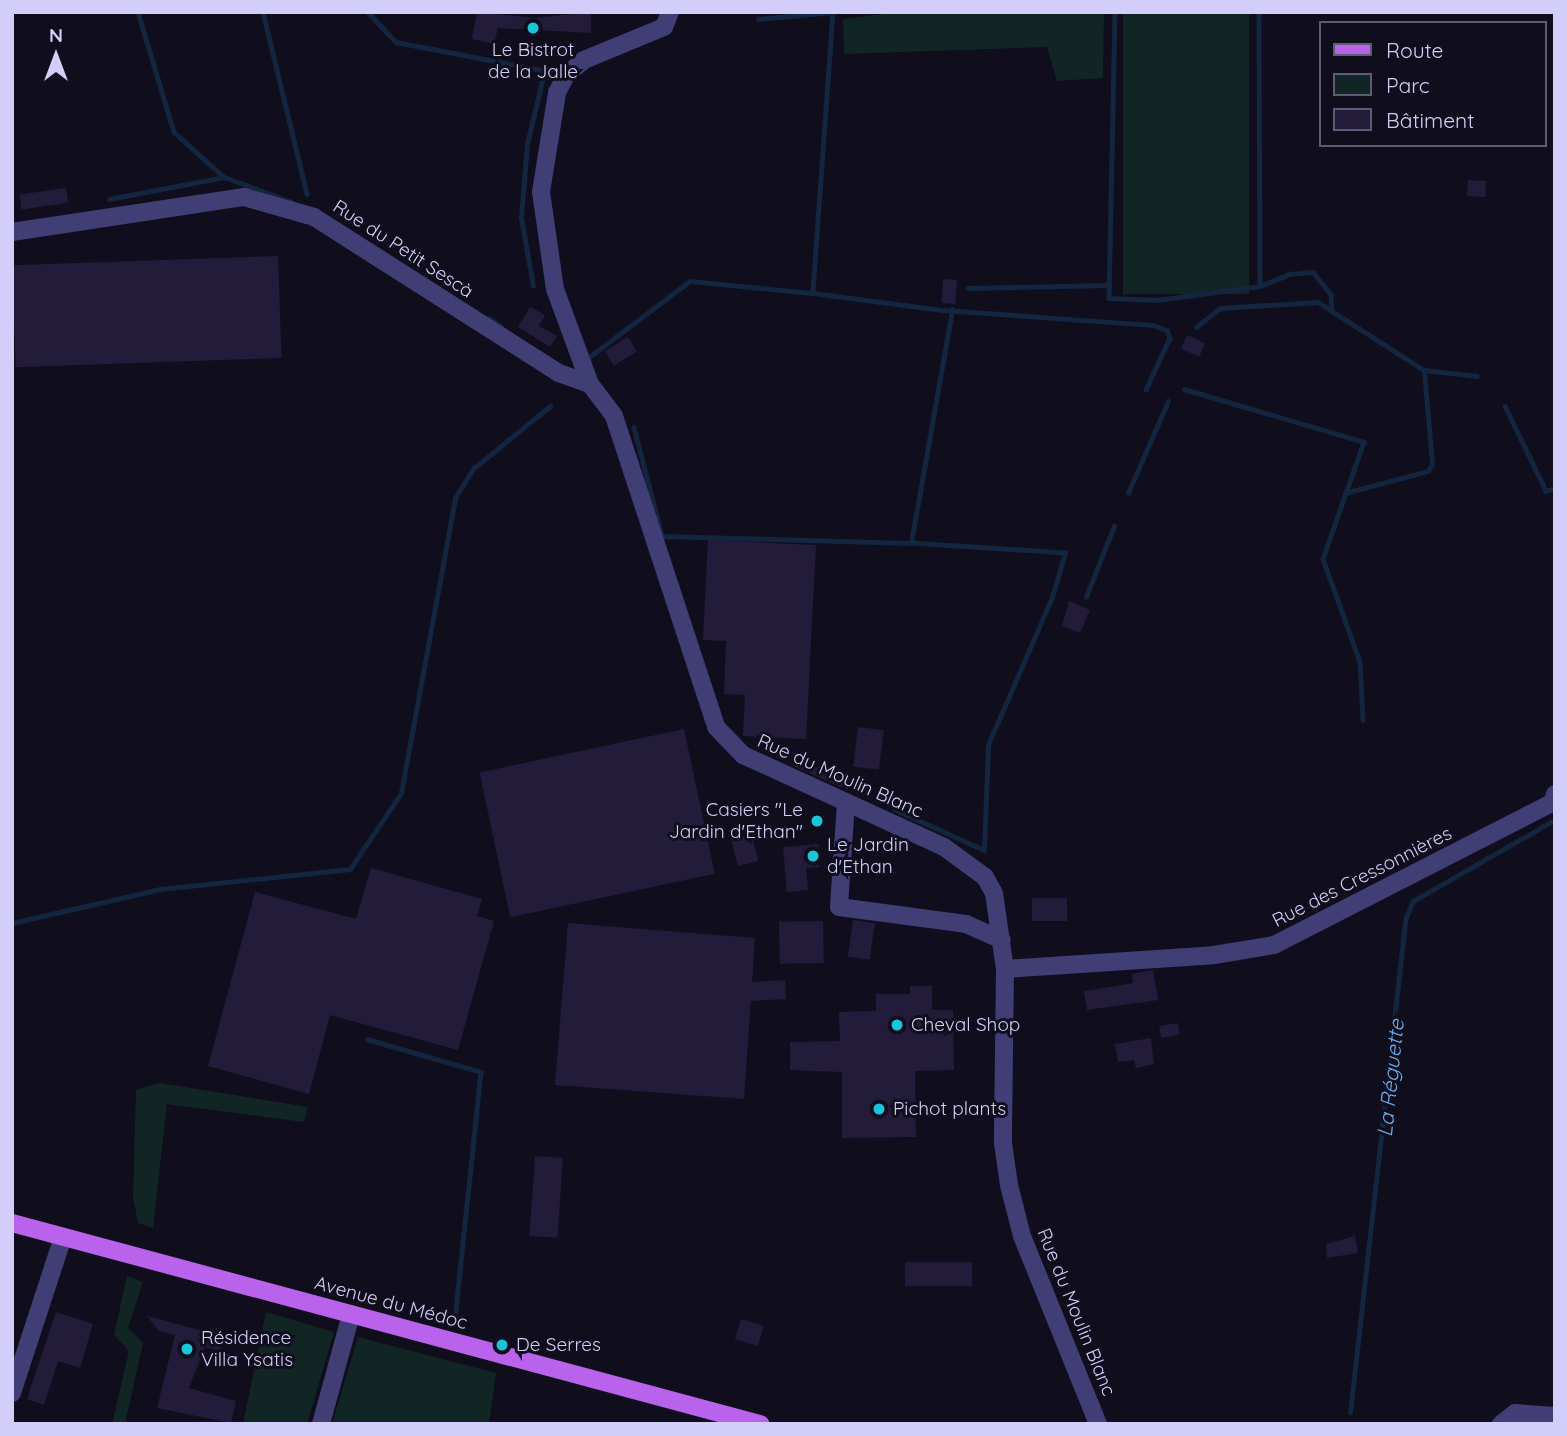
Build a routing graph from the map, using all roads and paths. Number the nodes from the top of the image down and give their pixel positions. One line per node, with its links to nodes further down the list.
1 (670, 12): 3 (street, Rue du Moulin Blanc)
2 (12, 232): 3 (street, Rue du Petit Sescà)
3 (590, 383): 5 (street, Rue du Moulin Blanc)
4 (1554, 800): 7 (street, Rue des Cressonnières)
5 (846, 803): 6 (street, Rue du Moulin Blanc); 6 (street)
6 (1002, 940): 7 (street, Rue du Moulin Blanc)
7 (1005, 970): 15 (street, Rue du Moulin Blanc)
8 (12, 1223): 9 (main road, Avenue du Médoc)
9 (64, 1237): 10 (main road, Avenue du Médoc); 11 (street)
10 (351, 1314): 13 (street); 14 (main road, Avenue du Médoc)
11 (12, 1393)
12 (1555, 1416): 16 (street)
13 (321, 1424)
14 (760, 1424)
15 (1098, 1424)
16 (1501, 1424)

